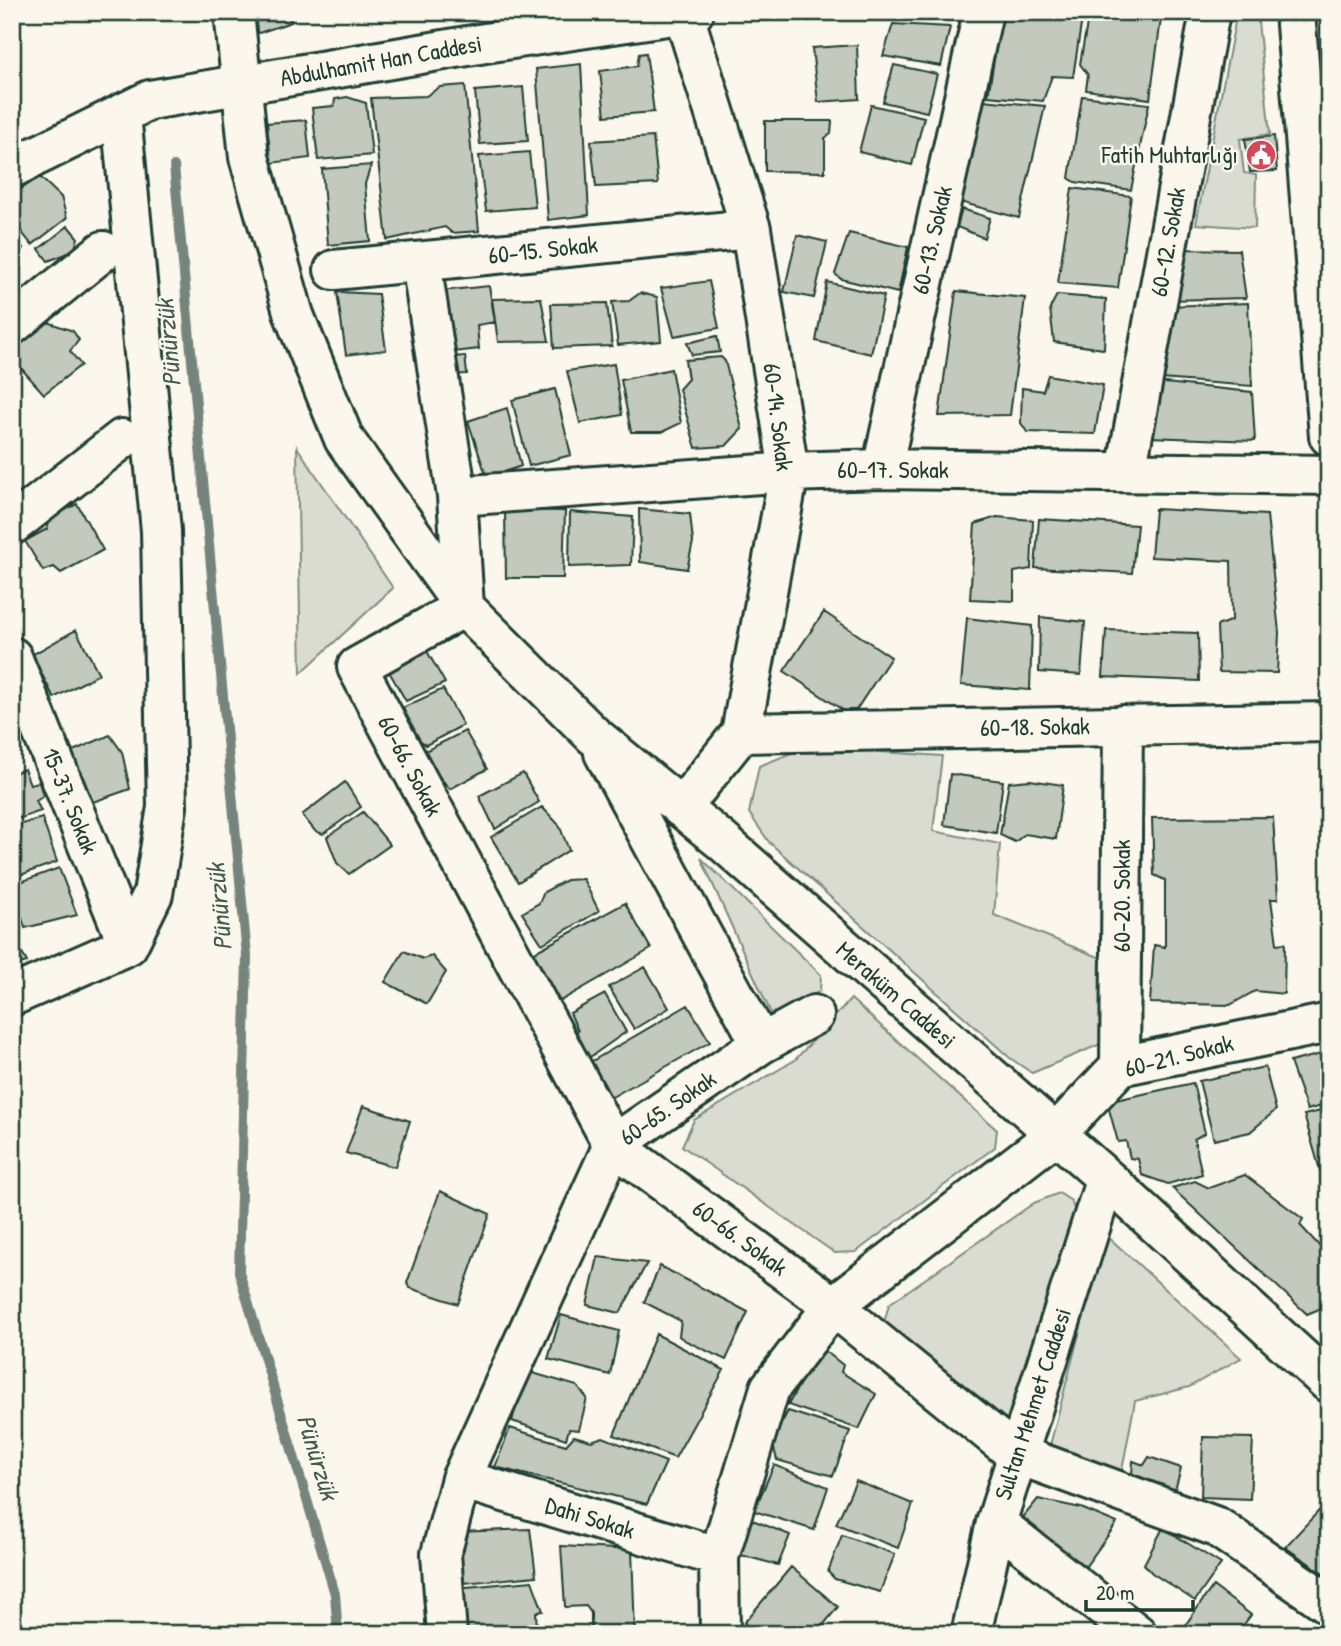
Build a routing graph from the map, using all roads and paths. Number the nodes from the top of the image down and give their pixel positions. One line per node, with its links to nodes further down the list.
1 (233, 12): 7 (street, Meraküm Caddesi)
2 (983, 12): 18 (street, 60-13. Sokak)
3 (1210, 12): 20 (street, 60-12. Sokak)
4 (1296, 12): 10 (street)
5 (687, 13): 6 (street, Abdulhamit Han Caddesi); 11 (street, 60-14. Sokak)
6 (480, 28): 7 (street, Abdulhamit Han Caddesi)
7 (241, 85): 8 (street, Abdulhamit Han Caddesi); 24 (street, Meraküm Caddesi)
8 (136, 107): 9 (street, Abdulhamit Han Caddesi); 31 (street)
9 (12, 168)
10 (1319, 210): 16 (street)
11 (751, 229): 13 (street, 60-15. Sokak); 19 (street, 60-14. Sokak)
12 (103, 251): 15 (street)
13 (421, 262): 14 (street, 60-15. Sokak); 22 (street)
14 (334, 270)
15 (12, 325)
16 (1329, 436)
17 (122, 439): 23 (street)
18 (882, 469): 19 (street, 60-17. Sokak); 20 (street, 60-17. Sokak)
19 (789, 472): 22 (street, 60-17. Sokak); 28 (street, 60-14. Sokak)
20 (1126, 472): 21 (street, 60-17. Sokak)
21 (1329, 475)
22 (457, 496): 24 (street)
23 (12, 524)
24 (464, 607): 29 (street, Meraküm Caddesi); 38 (street, 60-66. Sokak)
25 (12, 657): 31 (street, 15-37. Sokak)
26 (1329, 722): 27 (street, 60-18. Sokak)
27 (1123, 725): 28 (street, 60-18. Sokak); 36 (street, 60-20. Sokak)
28 (741, 733): 30 (street, 60-14. Sokak)
29 (593, 734): 30 (street, Meraküm Caddesi); 35 (street)
30 (681, 808): 37 (street, Meraküm Caddesi)
31 (128, 945): 32 (street)
32 (12, 996)
33 (814, 1015): 35 (street, 60-65. Sokak)
34 (1329, 1023): 36 (street, 60-21. Sokak)
35 (761, 1044): 38 (street, 60-65. Sokak)
36 (1120, 1066): 37 (street, 60-21. Sokak)
37 (1055, 1135): 39 (street, Meraküm Caddesi); 40 (street, 60-21. Sokak)
38 (613, 1145): 40 (street, 60-66. Sokak); 43 (street, 60-65. Sokak)
39 (1106, 1178): 41 (street, Meraküm Caddesi); 42 (street, Sultan Mehmet Caddesi)
40 (833, 1306): 42 (street, 60-66. Sokak); 45 (street, 60-21. Sokak)
41 (1329, 1383)
42 (1016, 1454): 44 (street, Sultan Mehmet Caddesi); 46 (street, 60-66. Sokak)
43 (461, 1479): 45 (street, Dahi Sokak); 47 (street, 60-65. Sokak)
44 (996, 1522): 49 (street, Sultan Mehmet Caddesi); 50 (street)
45 (719, 1558): 48 (street, 60-21. Sokak)
46 (1329, 1604)
47 (446, 1634)
48 (720, 1634)
49 (971, 1634)
50 (1137, 1634)

